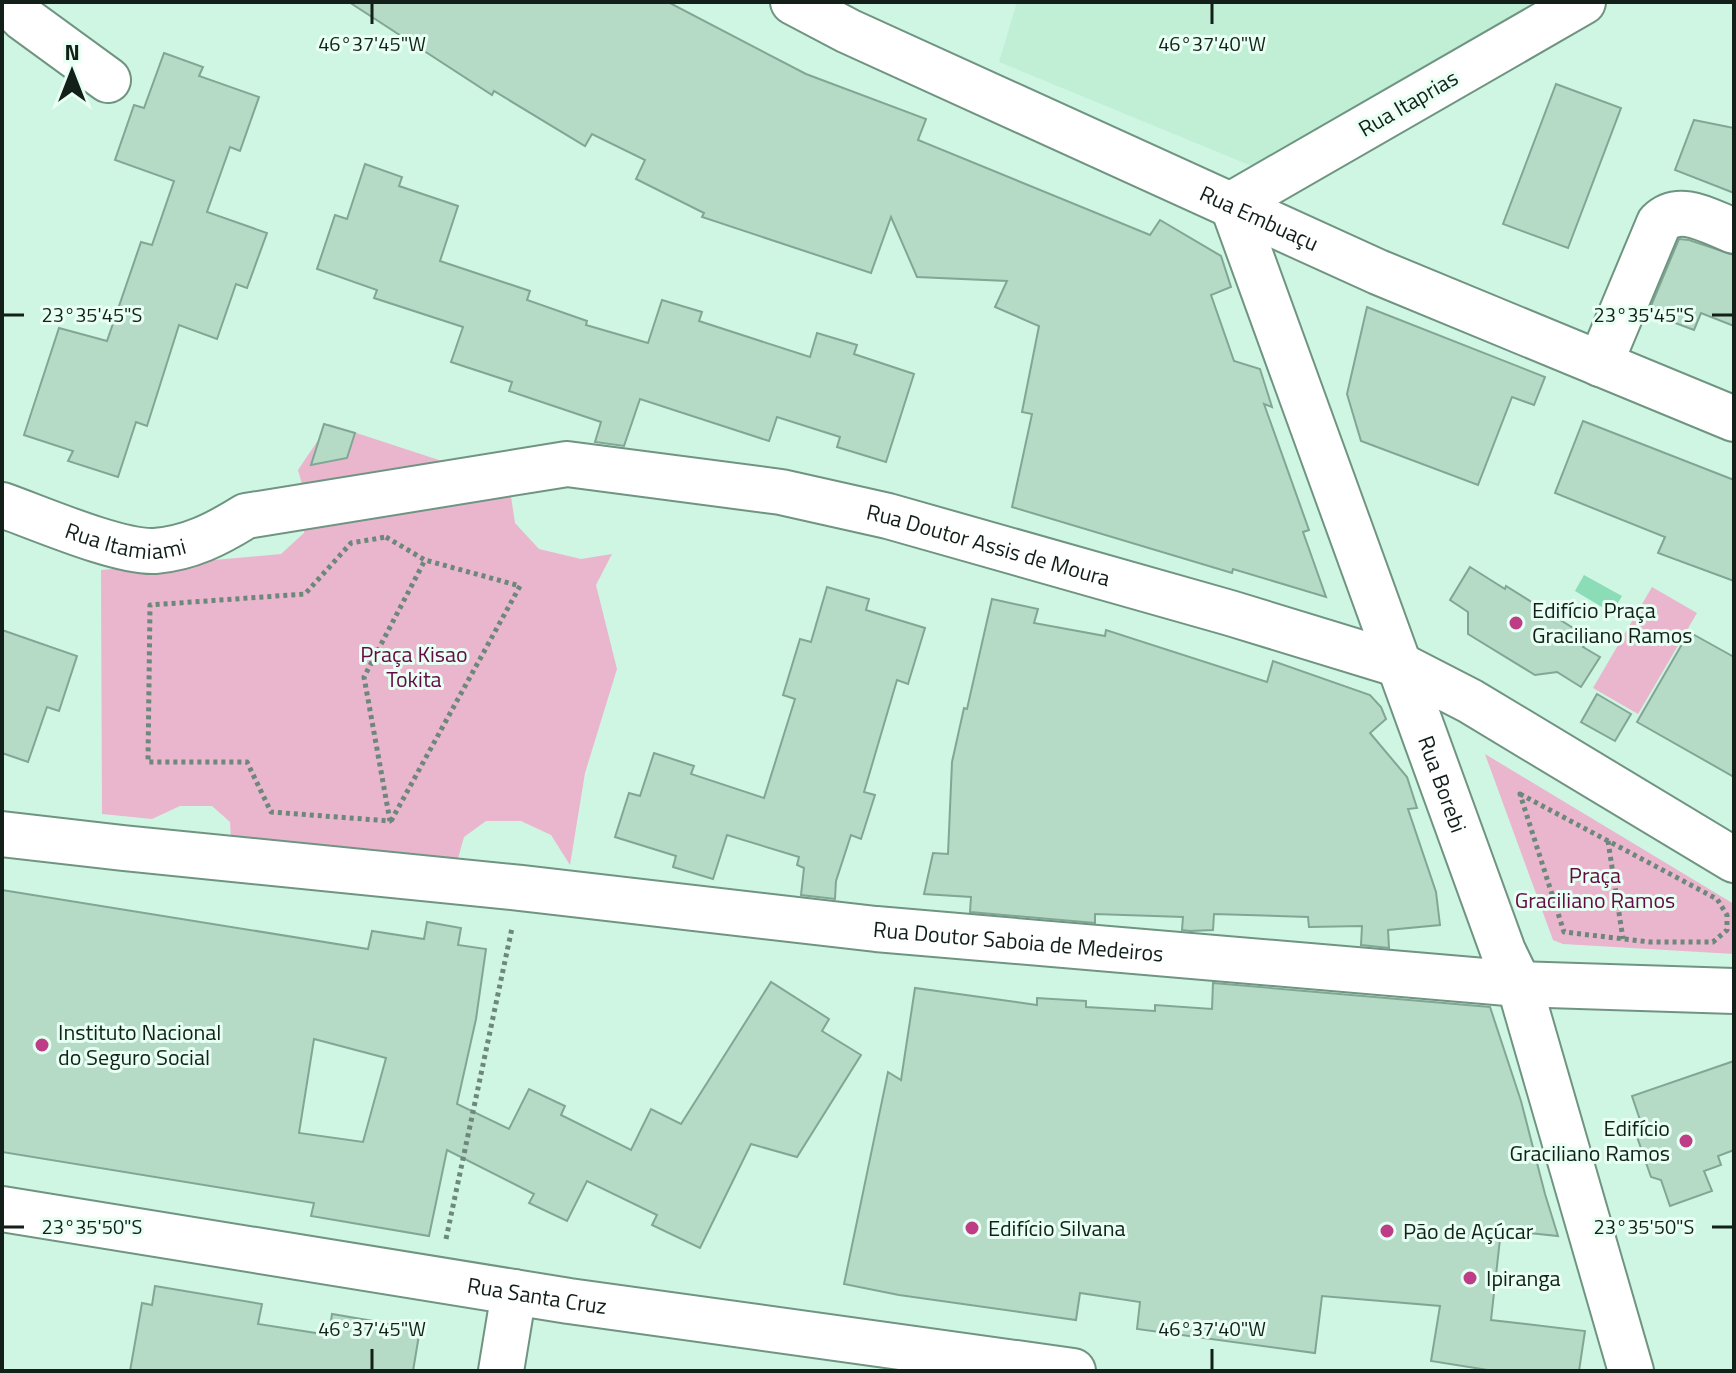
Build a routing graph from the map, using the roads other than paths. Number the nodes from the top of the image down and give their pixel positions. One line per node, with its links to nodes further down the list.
1 (7, 2): 4 (street)
2 (793, 2): 5 (street, Rua Embuaçu)
3 (1583, 2): 5 (street, Rua Itaprias)
4 (108, 80)
5 (1232, 204): 7 (street, Rua Embuaçu); 11 (street, Rua Borebi)
6 (1734, 231): 7 (street)
7 (1600, 364): 8 (street, Rua Embuaçu)
8 (1734, 419)
9 (2, 505): 10 (street, Rua Itamiami)
10 (246, 516): 11 (street, Rua Doutor Assis de Moura)
11 (1400, 665): 13 (street); 14 (street, Rua Borebi)
12 (2, 834): 14 (street, Rua Doutor Saboia de Medeiros)
13 (1734, 860)
14 (1519, 984): 15 (street); 20 (street, Rua Borebi)
15 (1734, 991)
16 (2, 1209): 17 (street, Rua Santa Cruz)
17 (514, 1292): 18 (street); 19 (street, Rua Santa Cruz)
18 (501, 1371)
19 (1073, 1371)
20 (1631, 1371)

